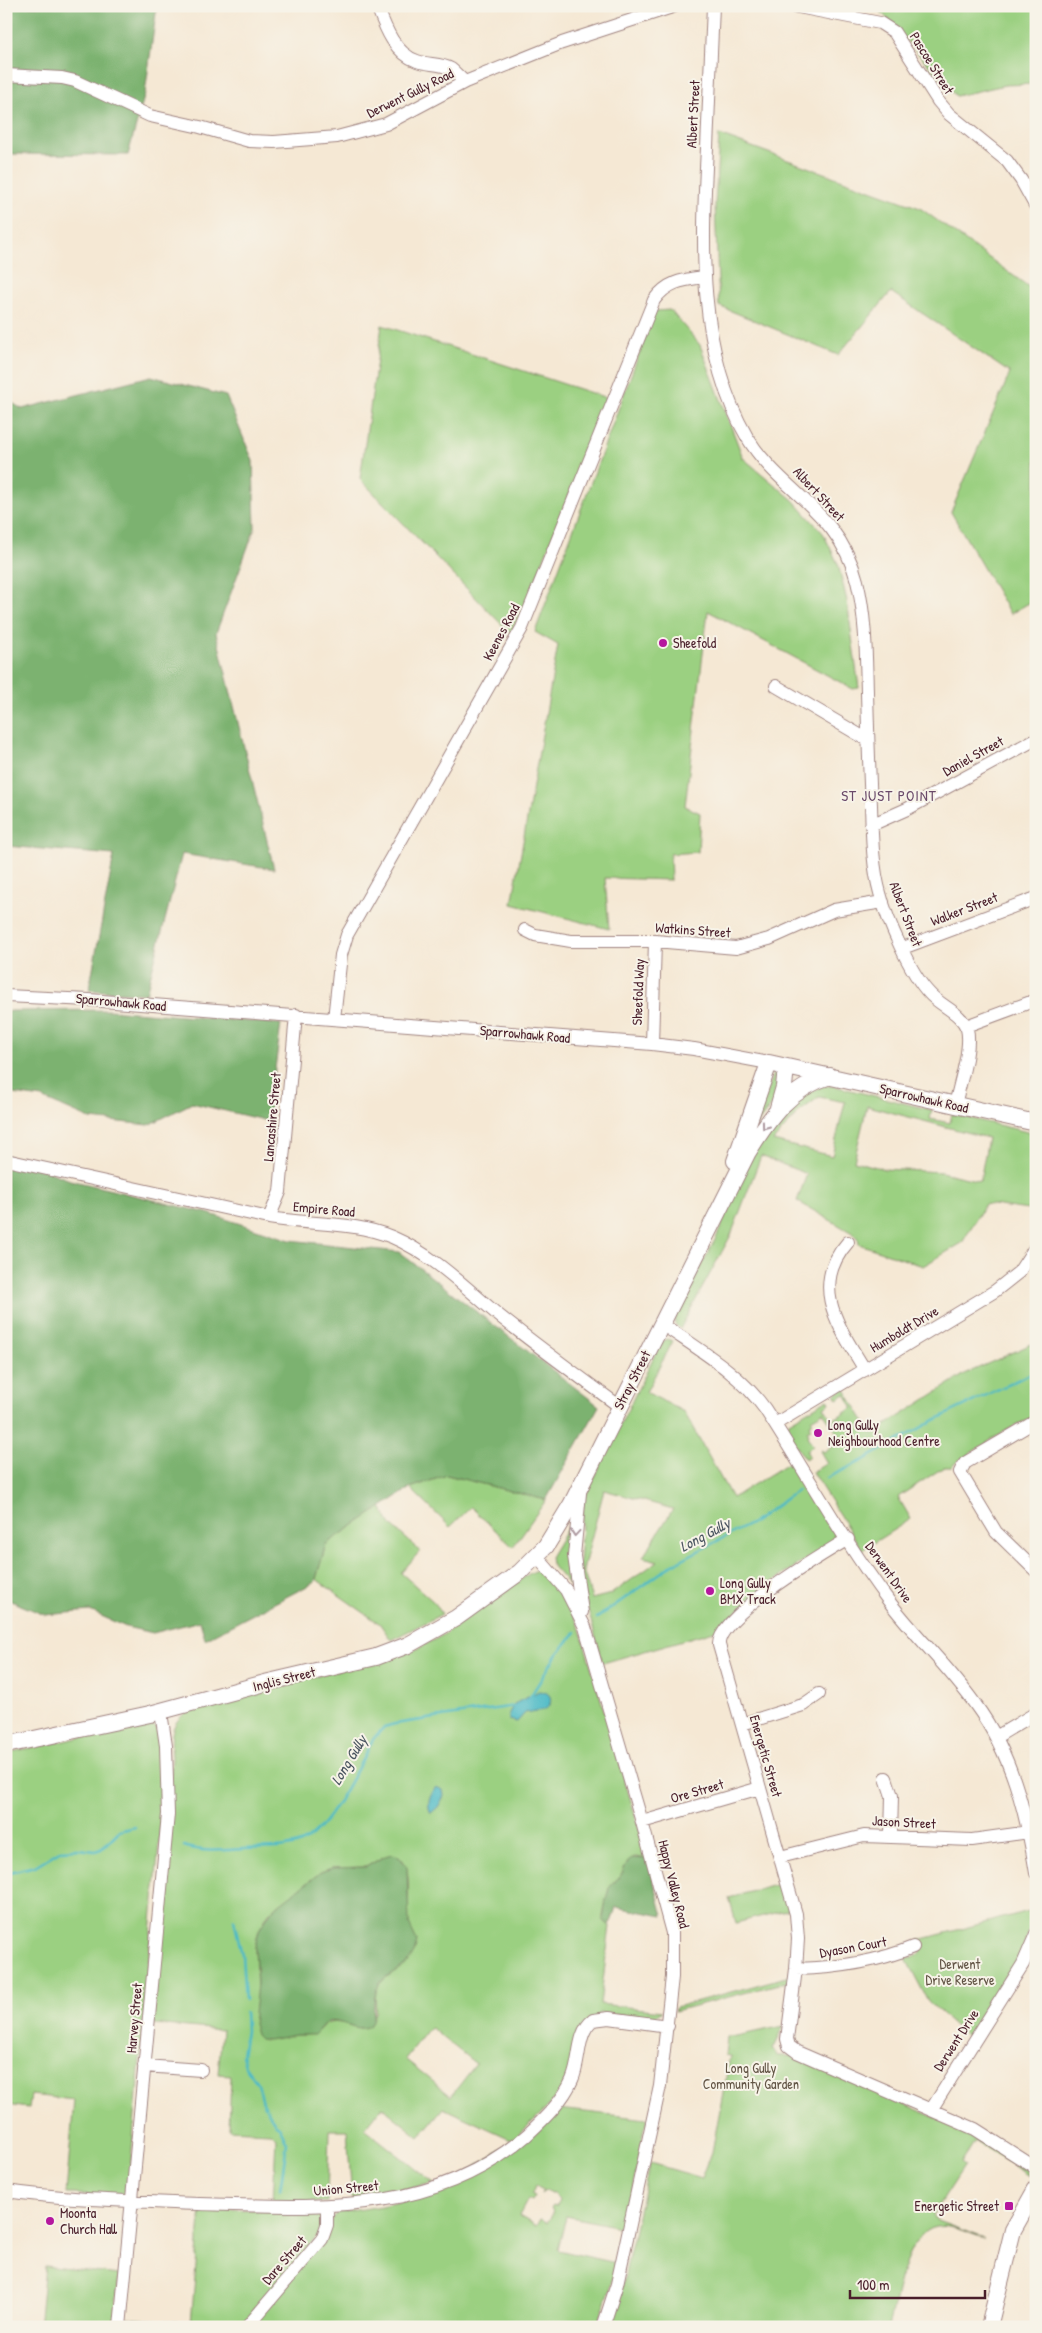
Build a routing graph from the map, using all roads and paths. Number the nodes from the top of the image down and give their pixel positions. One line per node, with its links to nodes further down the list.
1 (377, 6): 6 (street)
2 (675, 6): 6 (street, Derwent Gully Road)
3 (713, 6): 8 (street, Albert Street)
4 (793, 6): 7 (street, Pascoe Street)
5 (6, 75): 6 (street, Derwent Gully Road)
6 (465, 82)
7 (1036, 207)
8 (704, 277): 11 (street, Albert Street); 21 (street, Keenes Road)
9 (776, 686): 11 (street)
10 (1036, 739): 12 (street, Daniel Street)
11 (868, 740): 12 (street, Albert Street)
12 (871, 825): 14 (street, Albert Street)
13 (1036, 898): 17 (street, Walker Street)
14 (883, 902): 16 (street, Watkins Street); 17 (street, Albert Street)
15 (524, 930): 16 (street, Watkins Street)
16 (655, 942): 23 (street, Sheefold Way)
17 (903, 948): 22 (street, Albert Street)
18 (6, 996): 20 (street, Sparrowhawk Road)
19 (1036, 1000): 22 (street)
20 (296, 1016): 21 (street, Sparrowhawk Road); 32 (street, Lancashire Street)
21 (334, 1019): 23 (street, Sparrowhawk Road)
22 (966, 1026): 27 (street)
23 (652, 1044): 24 (street, Sparrowhawk Road)
24 (769, 1063): 25 (main road, Sparrowhawk Road); 31 (main road, Stray Street)
25 (786, 1066): 26 (main road, Sparrowhawk Road); 28 (main road)
26 (830, 1076): 27 (main road, Sparrowhawk Road); 28 (main road, Stray Street)
27 (955, 1105): 29 (main road, Sparrowhawk Road)
28 (778, 1109): 31 (main road, Stray Street, one-way to 31)
29 (1036, 1123)
30 (6, 1160): 32 (street, Empire Road)
31 (722, 1201): 35 (main road, Stray Street)
32 (268, 1218): 37 (street, Empire Road)
33 (848, 1242): 36 (street)
34 (1036, 1247): 36 (street, Humboldt Drive)
35 (662, 1324): 37 (main road, Stray Street); 39 (street, Derwent Drive)
36 (865, 1370): 39 (street, Humboldt Drive)
37 (619, 1406): 40 (main road, Stray Street)
38 (1036, 1421): 43 (street)
39 (775, 1424): 41 (street, Derwent Drive)
40 (581, 1485): 42 (main road, Stray Street); 44 (street, one-way to 44)
41 (848, 1539): 48 (street, Energetic Street); 49 (street, Derwent Drive)
42 (537, 1557): 44 (street, Happy Valley Road); 46 (main road, Inglis Street)
43 (1036, 1571)
44 (585, 1627): 53 (street, Happy Valley Road)
45 (819, 1694): 48 (street)
46 (161, 1712): 50 (main road, Inglis Street); 62 (street, Harvey Street)
47 (1036, 1713): 49 (street)
48 (742, 1724): 52 (street, Energetic Street)
49 (996, 1737): 54 (street, Derwent Drive)
50 (6, 1745)
51 (886, 1778): 55 (street)
52 (760, 1788): 53 (street, Ore Street); 56 (street, Energetic Street)
53 (642, 1822): 61 (street, Happy Valley Road)
54 (1029, 1832): 55 (street, Jason Street); 57 (street, Derwent Drive)
55 (891, 1836): 56 (street, Jason Street)
56 (780, 1857): 60 (street, Energetic Street)
57 (1036, 1873)
58 (1036, 1934): 64 (street, Derwent Drive)
59 (913, 1948): 60 (street, Dyason Court)
60 (796, 1970): 64 (street, Energetic Street)
61 (668, 2026): 69 (street, Union Street); 72 (street, Happy Valley Road)
62 (144, 2066): 63 (street); 68 (street, Harvey Street)
63 (201, 2070)
64 (931, 2110): 65 (street, Energetic Street)
65 (1036, 2168)
66 (1036, 2189): 73 (main road)
67 (6, 2191): 68 (street, Union Street)
68 (131, 2201): 69 (street, Union Street); 70 (street, Harvey Street)
69 (327, 2206): 71 (street, Dare Street)
70 (120, 2327)
71 (246, 2327)
72 (603, 2327)
73 (989, 2327)

